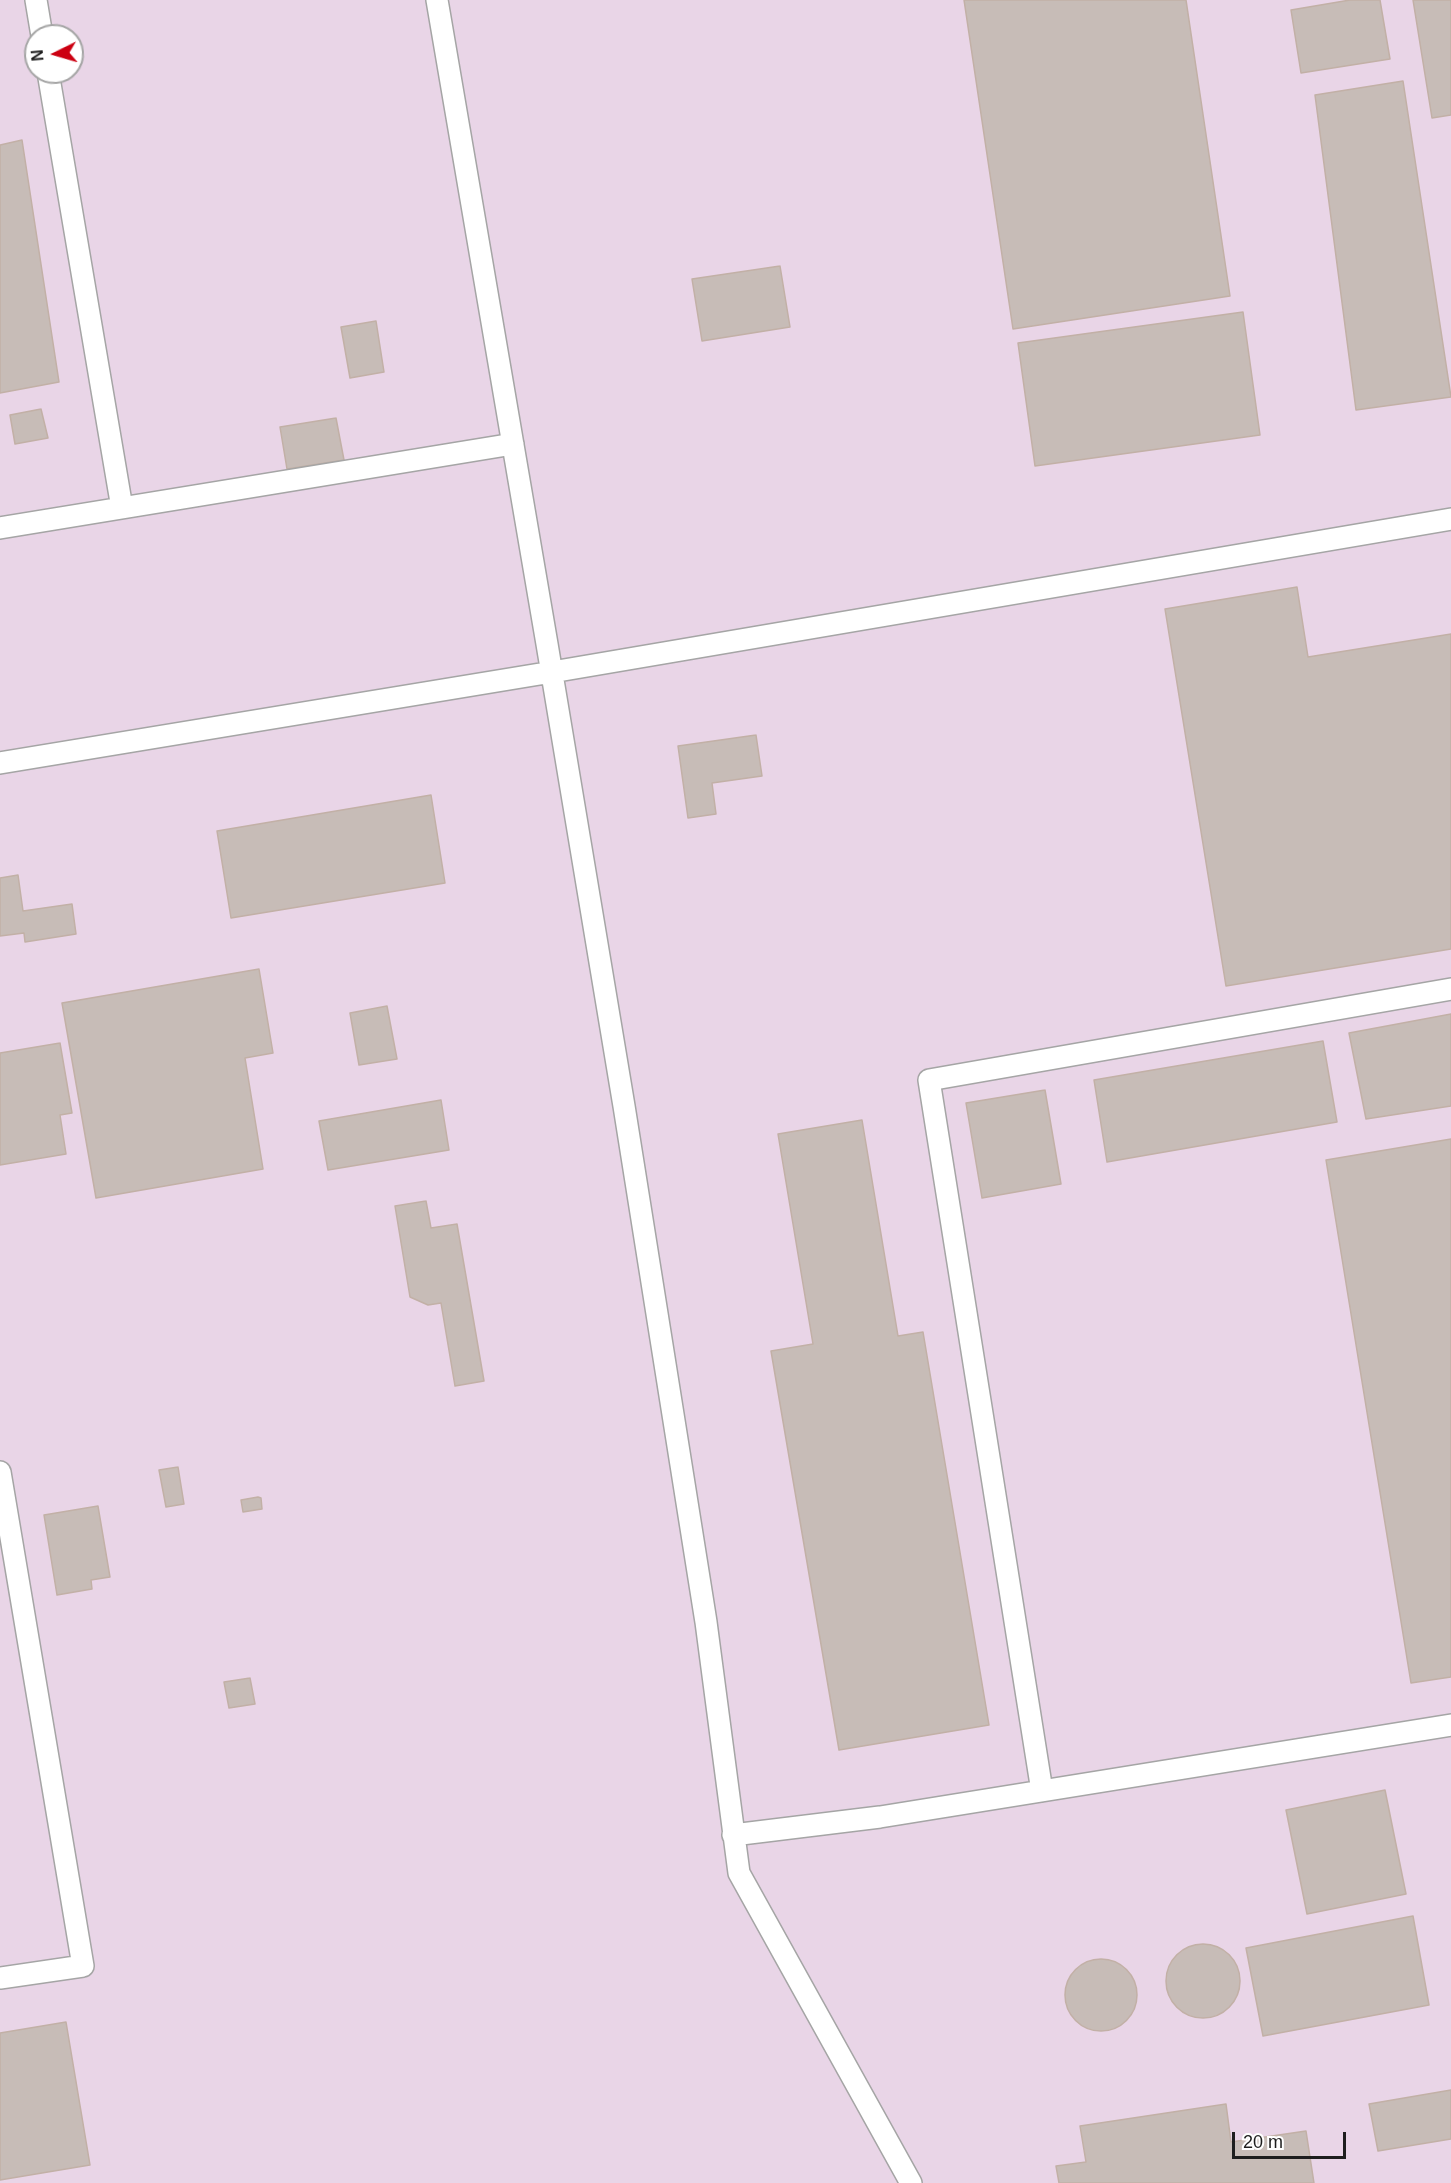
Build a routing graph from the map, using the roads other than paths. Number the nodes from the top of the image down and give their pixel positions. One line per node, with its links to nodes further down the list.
1 (36, 0): 3 (lane)
2 (437, 0): 5 (lane)
3 (40, 24)
4 (50, 84): 6 (lane)
5 (513, 444): 6 (lane); 9 (lane)
6 (122, 508): 8 (lane)
7 (1451, 519): 9 (lane)
8 (0, 528)
9 (552, 672): 10 (lane); 15 (lane)
10 (0, 763)
11 (1451, 989): 14 (lane)
12 (0, 1472): 16 (lane)
13 (1451, 1725): 14 (lane)
14 (1042, 1791): 15 (lane)
15 (733, 1835): 17 (lane)
16 (0, 1978)
17 (911, 2183)

